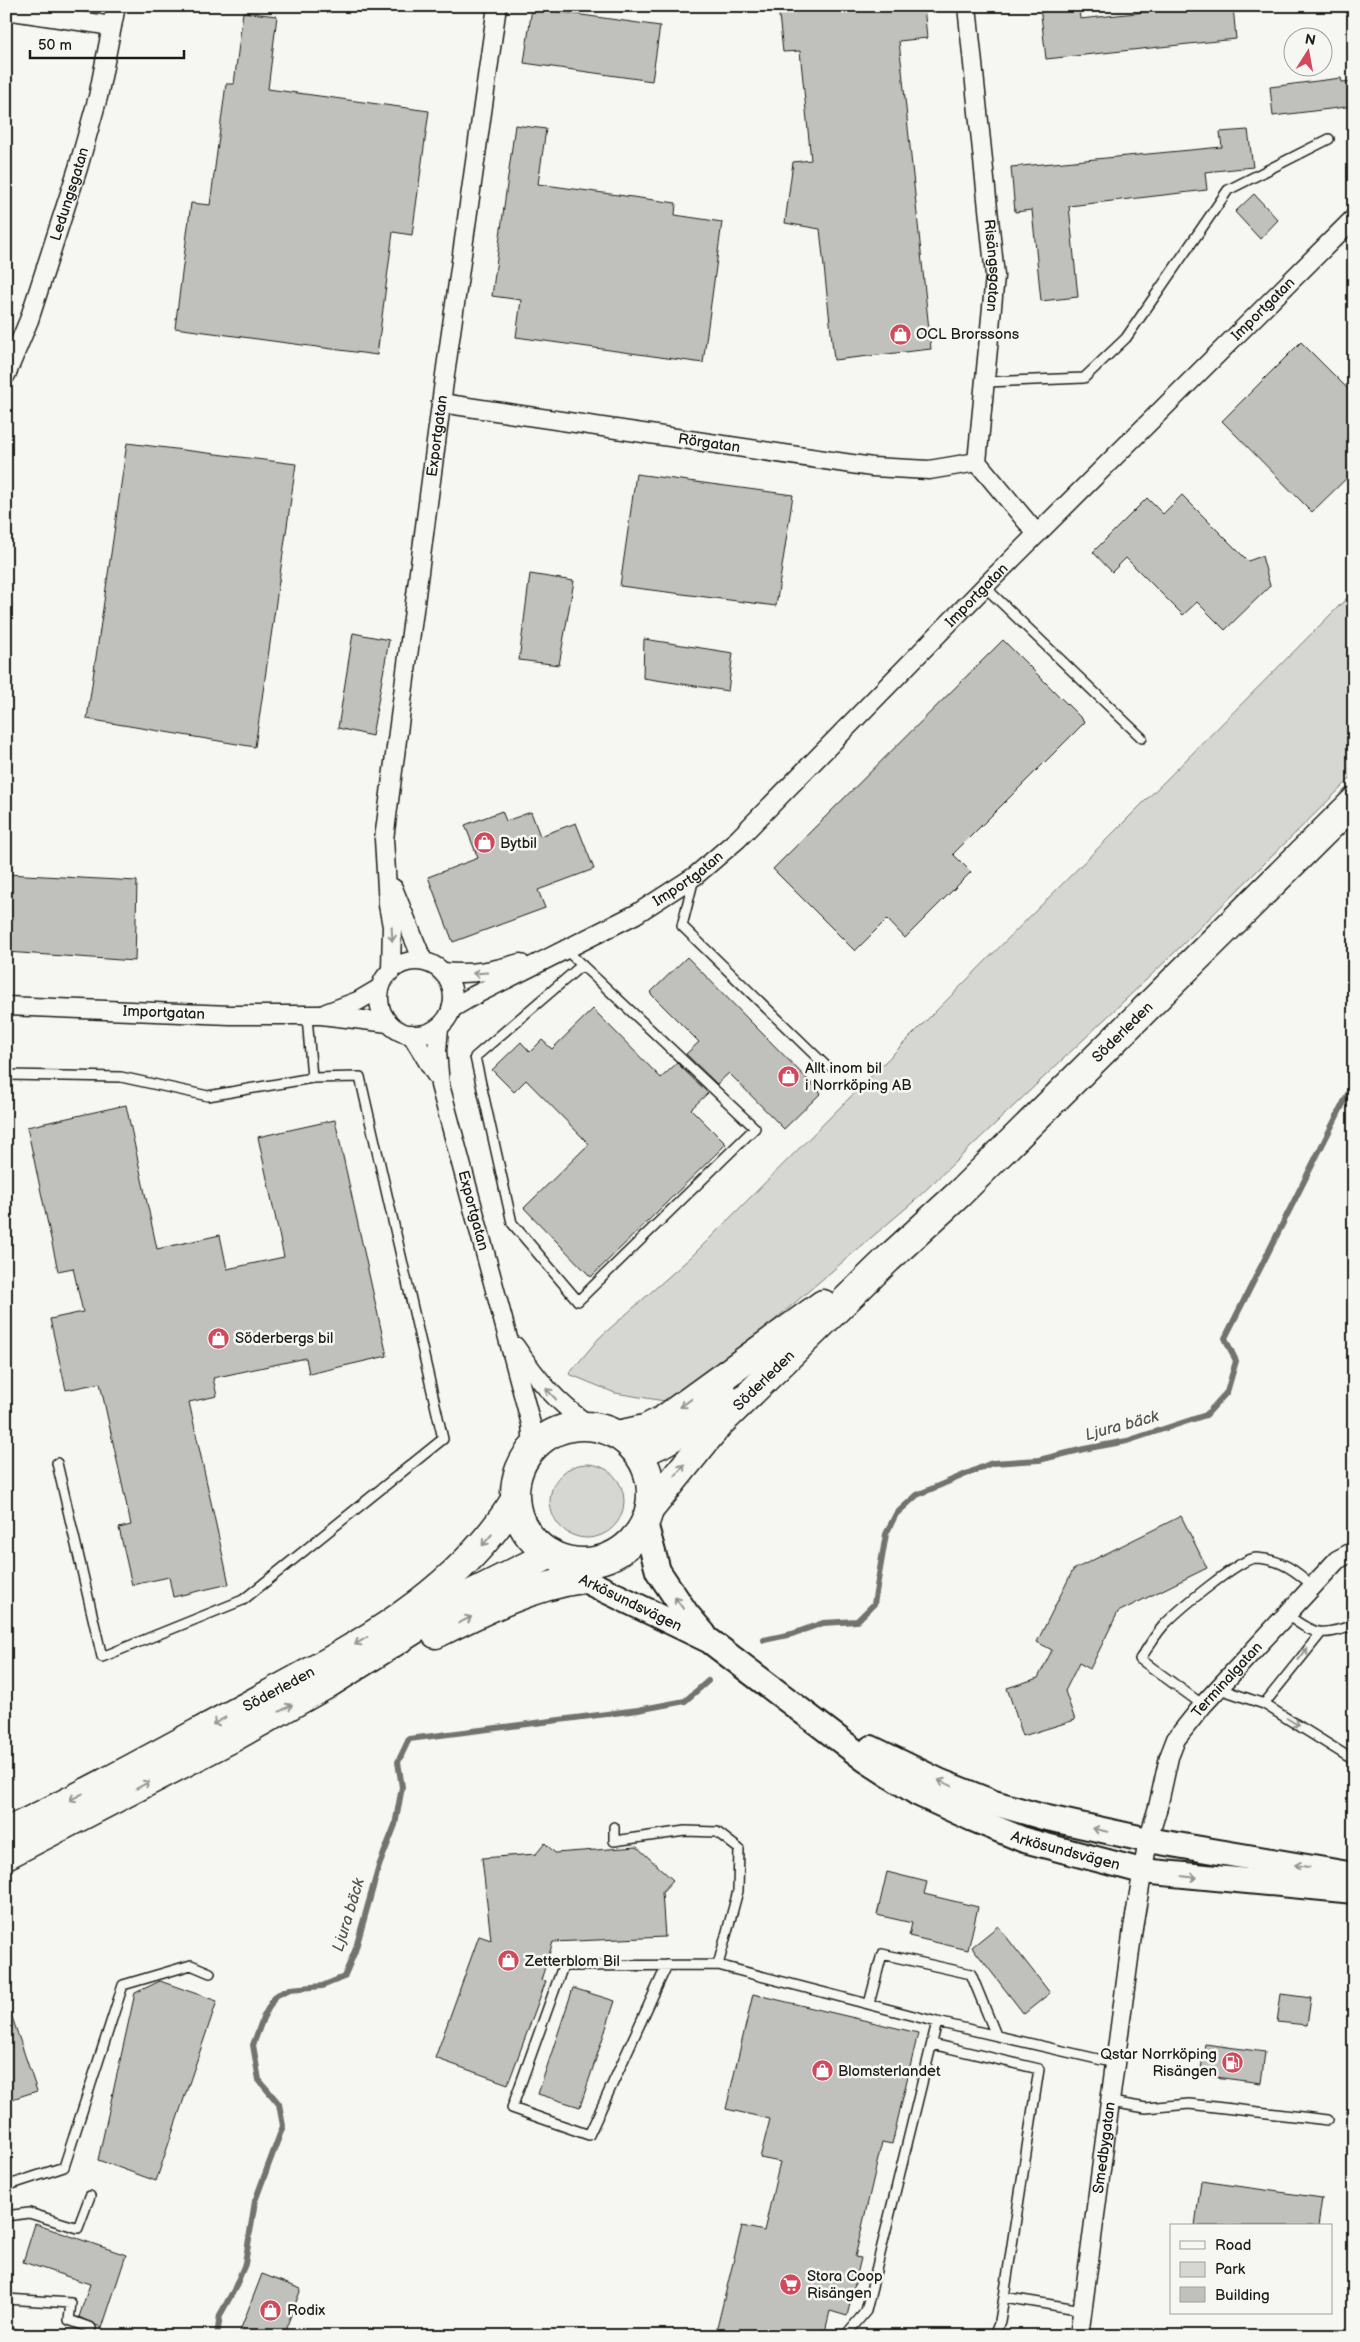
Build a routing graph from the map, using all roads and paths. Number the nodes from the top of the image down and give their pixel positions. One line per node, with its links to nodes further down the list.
1 (116, 6): 5 (street, Ledungsgatan)
2 (497, 6): 10 (street, Exportgatan)
3 (967, 6): 9 (street, Risängsgatan)
4 (6, 10): 5 (street)
5 (112, 26): 8 (street, Ledungsgatan)
6 (1329, 139): 9 (lane)
7 (1354, 218): 12 (street, Importgatan)
8 (6, 375)
9 (986, 382): 11 (street, Risängsgatan)
10 (441, 403): 11 (street, Rörgatan); 16 (street, Exportgatan)
11 (977, 462): 12 (street)
12 (1038, 534): 13 (street, Importgatan)
13 (985, 587): 14 (lane); 17 (street, Importgatan)
14 (1142, 738)
15 (1354, 802): 34 (main road, Söderleden)
16 (386, 868): 19 (street, Exportgatan); 21 (street, Exportgatan, one-way to 21)
17 (695, 876): 18 (street, Importgatan); 30 (lane)
18 (572, 947): 20 (lane); 22 (street, Importgatan, one-way to 22); 25 (street, Importgatan)
19 (423, 961): 21 (street); 22 (street)
20 (582, 965): 20 (lane)
21 (391, 970): 23 (street)
22 (443, 972): 25 (street)
23 (380, 988): 26 (street, Importgatan); 27 (street)
24 (6, 1006): 26 (street, Importgatan)
25 (452, 1009): 28 (street)
26 (314, 1016): 27 (street, Importgatan); 32 (lane)
27 (390, 1023): 29 (street)
28 (439, 1027): 29 (street); 33 (street, Exportgatan)
29 (411, 1034): 33 (street, Exportgatan)
30 (826, 1066)
31 (6, 1075): 32 (lane)
32 (312, 1078): 41 (lane)
33 (440, 1085): 36 (street, Exportgatan)
34 (888, 1259): 35 (main road, Söderleden); 43 (main road, Söderleden, one-way to 34)
35 (825, 1303): 38 (main road, Söderleden, one-way to 38); 40 (main road, Söderleden)
36 (508, 1334): 37 (street, Exportgatan, one-way to 36); 39 (street, Exportgatan)
37 (589, 1425): 38 (main road); 39 (main road)
38 (618, 1435): 40 (main road)
39 (533, 1447): 42 (main road)
40 (638, 1453): 43 (main road)
41 (57, 1462)
42 (515, 1500): 45 (main road); 59 (main road, Söderleden, one-way to 59)
43 (648, 1516): 45 (main road); 51 (main road, Arkösundsvägen, one-way to 43)
44 (1354, 1550): 47 (street, Terminalgatan)
45 (554, 1556): 46 (main road, Arkösundsvägen); 52 (main road, Söderleden)
46 (582, 1579): 51 (main road, Arkösundsvägen); 52 (main road, Söderleden, one-way to 46)
47 (1313, 1586): 48 (street, Terminalgatan); 55 (lane)
48 (1286, 1614): 50 (lane); 53 (street, Terminalgatan)
49 (1354, 1625): 50 (lane)
50 (1321, 1632): 54 (lane, one-way to 50)
51 (710, 1641): 56 (main road, Arkösundsvägen)
52 (326, 1685): 61 (main road, Söderleden, one-way to 52)
53 (1217, 1688): 54 (lane); 55 (street, Terminalgatan)
54 (1264, 1704): 57 (lane, one-way to 57)
55 (1203, 1705): 60 (street, Terminalgatan)
56 (810, 1716): 60 (main road, Arkösundsvägen, one-way to 56); 62 (main road, Arkösundsvägen)
57 (1354, 1758)
58 (614, 1827): 66 (lane)
59 (6, 1832)
60 (1148, 1840): 62 (street, Smedbygatan); 63 (main road, Arkösundsvägen, one-way to 60)
61 (6, 1855)
62 (1142, 1871): 64 (main road, Arkösundsvägen, one-way to 64); 72 (street, Smedbygatan)
63 (1354, 1875)
64 (1354, 1891)
65 (667, 1965): 65 (lane); 66 (lane)
66 (718, 1965): 68 (lane)
67 (210, 1973): 75 (lane)
68 (869, 2004): 69 (lane); 70 (lane)
69 (937, 2022): 70 (lane); 71 (lane)
70 (996, 2035): 72 (lane)
71 (932, 2044): 78 (lane); 84 (lane)
72 (1115, 2063): 73 (street, Smedbygatan)
73 (1111, 2102): 74 (lane); 80 (street, Smedbygatan)
74 (1328, 2120)
75 (6, 2186)
76 (90, 2196): 77 (lane)
77 (6, 2216)
78 (1004, 2297): 80 (lane); 85 (lane)
79 (6, 2299): 83 (lane)
80 (1082, 2310): 86 (street, Smedbygatan)
81 (6, 2332): 82 (lane)
82 (22, 2336)
83 (88, 2336)
84 (845, 2336)
85 (994, 2336)
86 (1079, 2336)

